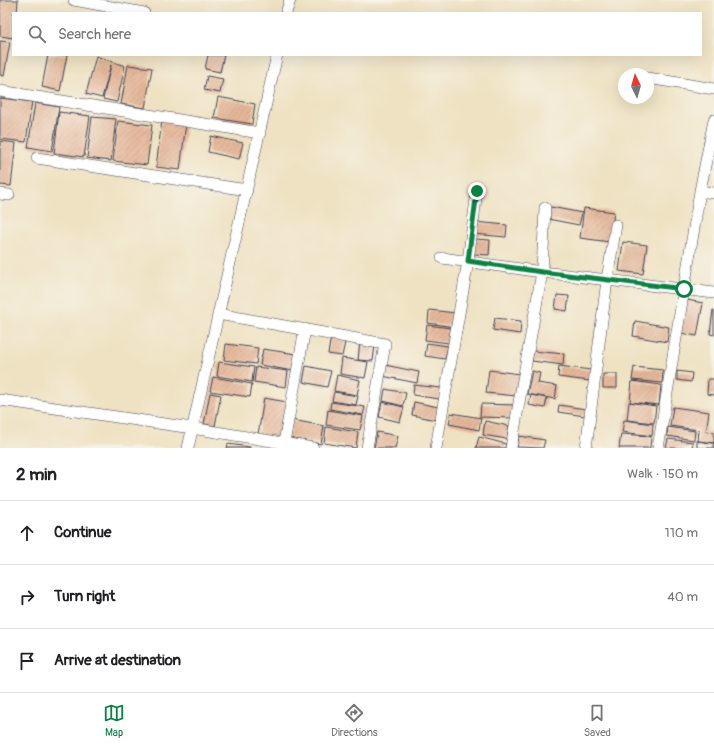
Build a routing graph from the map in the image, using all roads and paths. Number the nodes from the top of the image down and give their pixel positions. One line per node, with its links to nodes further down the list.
1 (74, 0): 3 (street)
2 (290, 0): 4 (street)
3 (139, 12)
4 (286, 12)
5 (277, 56): 10 (street)
6 (654, 79): 7 (street)
7 (714, 89)
8 (0, 91): 10 (street)
9 (714, 120): 13 (street)
10 (260, 132): 12 (street)
11 (37, 158): 12 (street)
12 (247, 190): 24 (street)
13 (700, 190): 15 (street); 22 (street)
14 (477, 191): 19 (street)
15 (714, 193)
16 (545, 208): 20 (street)
17 (616, 225): 21 (street)
18 (442, 258): 19 (street)
19 (468, 261): 20 (street); 32 (street)
20 (542, 272): 21 (street); 33 (street)
21 (607, 280): 22 (street); 34 (street)
22 (684, 289): 23 (street); 35 (street)
23 (714, 293)
24 (218, 314): 25 (street); 27 (street)
25 (305, 329): 28 (street); 31 (street)
26 (0, 400): 27 (street)
27 (192, 428): 28 (street); 29 (street)
28 (284, 446): 30 (street)
29 (188, 448)
30 (313, 448)
31 (367, 448)
32 (436, 448)
33 (511, 448)
34 (586, 448)
35 (658, 448)

